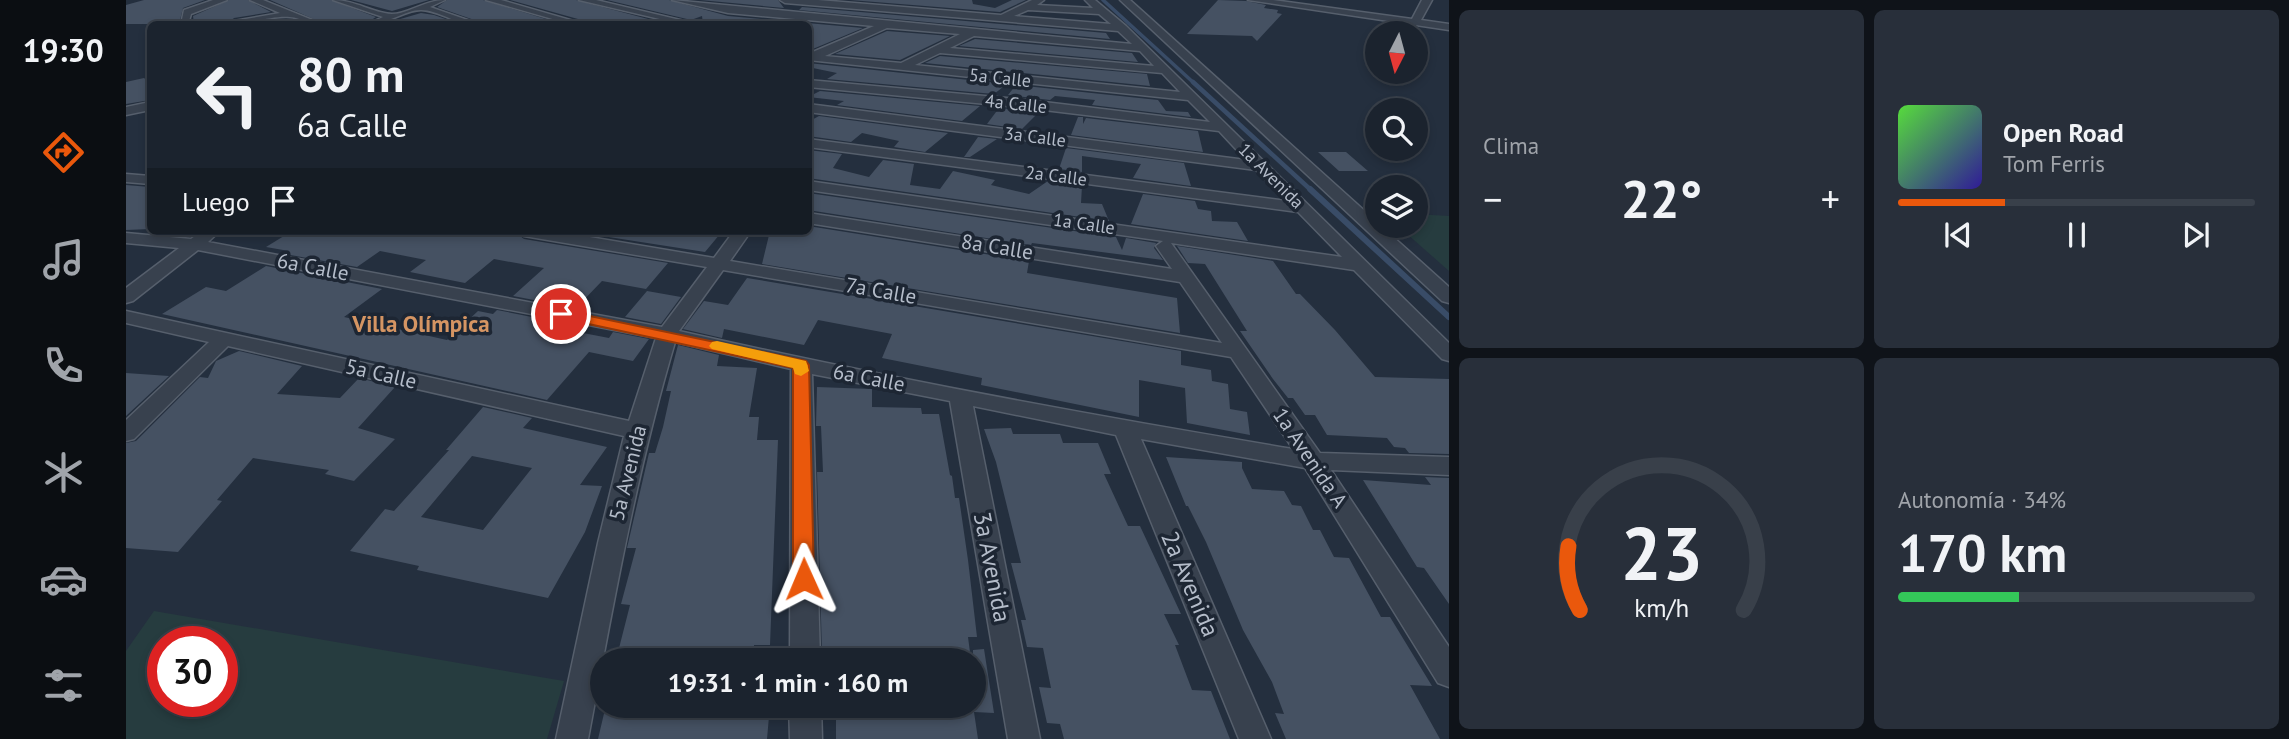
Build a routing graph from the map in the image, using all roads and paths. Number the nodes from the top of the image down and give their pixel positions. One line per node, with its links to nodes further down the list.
1 (222, 0): 31 (street)
2 (255, 0): 26 (street)
3 (338, 0): 27 (street)
4 (491, 0): 30 (street)
5 (584, 0): 20 (street)
6 (630, 0): 20 (street)
7 (677, 0): 23 (street)
8 (765, 0): 23 (street)
9 (785, 0): 21 (street)
10 (873, 0): 21 (street)
11 (1039, 0): 22 (street)
12 (1090, 0): 25 (street, 1a Avenida)
13 (1125, 0): 78 (street)
14 (1253, 0): 18 (street)
15 (1333, 0): 24 (street)
16 (1427, 0): 41 (street)
17 (431, 2): 27 (street); 35 (street)
18 (1282, 2): 24 (street)
19 (1001, 4): 22 (street)
20 (608, 6): 30 (street); 38 (street)
21 (857, 6): 28 (street); 29 (street)
22 (1026, 6): 25 (street); 29 (street)
23 (733, 10): 28 (street); 39 (street)
24 (1326, 10): 40 (street)
25 (1102, 11): 46 (street, 1a Avenida)
26 (290, 13): 32 (street); 33 (street)
27 (393, 18): 34 (street)
28 (824, 19): 42 (street); 43 (street)
29 (1000, 19): 46 (street); 47 (street)
30 (561, 20): 36 (street); 37 (street)
31 (186, 21)
32 (249, 21)
33 (310, 21)
34 (383, 21)
35 (468, 21)
36 (557, 21)
37 (566, 21)
38 (691, 21)
39 (700, 21)
40 (1407, 21)
41 (1416, 21)
42 (812, 24)
43 (885, 25): 47 (street); 50 (street)
44 (1428, 25): 45 (street)
45 (1449, 27)
46 (1122, 28): 48 (street, 1a Avenida)
47 (972, 33): 48 (street); 49 (street)
48 (1143, 48): 53 (street, 1a Avenida)
49 (938, 50): 52 (street); 53 (street)
50 (812, 57)
51 (812, 58): 52 (street, 5a Calle)
52 (902, 67): 55 (street); 56 (street, 5a Calle)
53 (1164, 70): 56 (street, 1a Avenida)
54 (812, 83): 55 (street, 4a Calle)
55 (859, 89): 58 (street); 60 (street, 4a Calle)
56 (1191, 97): 60 (street, 1a Avenida)
57 (147, 107): 59 (street)
58 (812, 110): 62 (street, 3a Calle)
59 (126, 111)
60 (1223, 128): 62 (street, 1a Avenida)
61 (812, 144): 66 (street, 2a Calle)
62 (1262, 166): 66 (street, 1a Avenida)
63 (126, 178): 64 (street)
64 (147, 180)
65 (812, 186): 75 (street, 1a Calle)
66 (1303, 208): 75 (street, 1a Avenida)
67 (812, 219): 76 (street, 8a Calle)
68 (206, 235): 72 (street)
69 (548, 235): 74 (street, 7a Calle)
70 (740, 235): 74 (street, 5a Avenida)
71 (126, 238): 72 (street, 6a Calle)
72 (193, 244): 77 (street); 80 (street, 6a Calle)
73 (1165, 246): 76 (street, 1a Avenida A)
74 (718, 264): 80 (street, 5a Avenida); 82 (street, 7a Calle)
75 (1359, 264): 83 (street, 1a Avenida)
76 (1186, 277): 82 (street, 1a Avenida A)
77 (126, 297)
78 (1449, 297)
79 (126, 317): 81 (street, 5a Calle)
80 (667, 334): 84 (street, 6a Calle); 87 (street, 5a Avenida)
81 (222, 340): 87 (street, 5a Calle); 88 (street)
82 (1237, 352): 89 (street, 1a Avenida A)
83 (1449, 355)
84 (801, 365): 85 (street, 6a Calle); 91 (street)
85 (960, 395): 86 (street, 6a Calle); 96 (street, 3a Avenida)
86 (1125, 429): 89 (street, 6a Calle); 97 (street, 2a Avenida)
87 (637, 431): 94 (street, 5a Avenida)
88 (126, 433)
89 (1313, 461): 90 (street, 6a Calle); 92 (street, 1a Avenida A)
90 (1449, 466)
91 (805, 648)
92 (1449, 673)
93 (805, 718): 95 (street)
94 (572, 739)
95 (806, 739)
96 (1024, 739)
97 (1255, 739)

